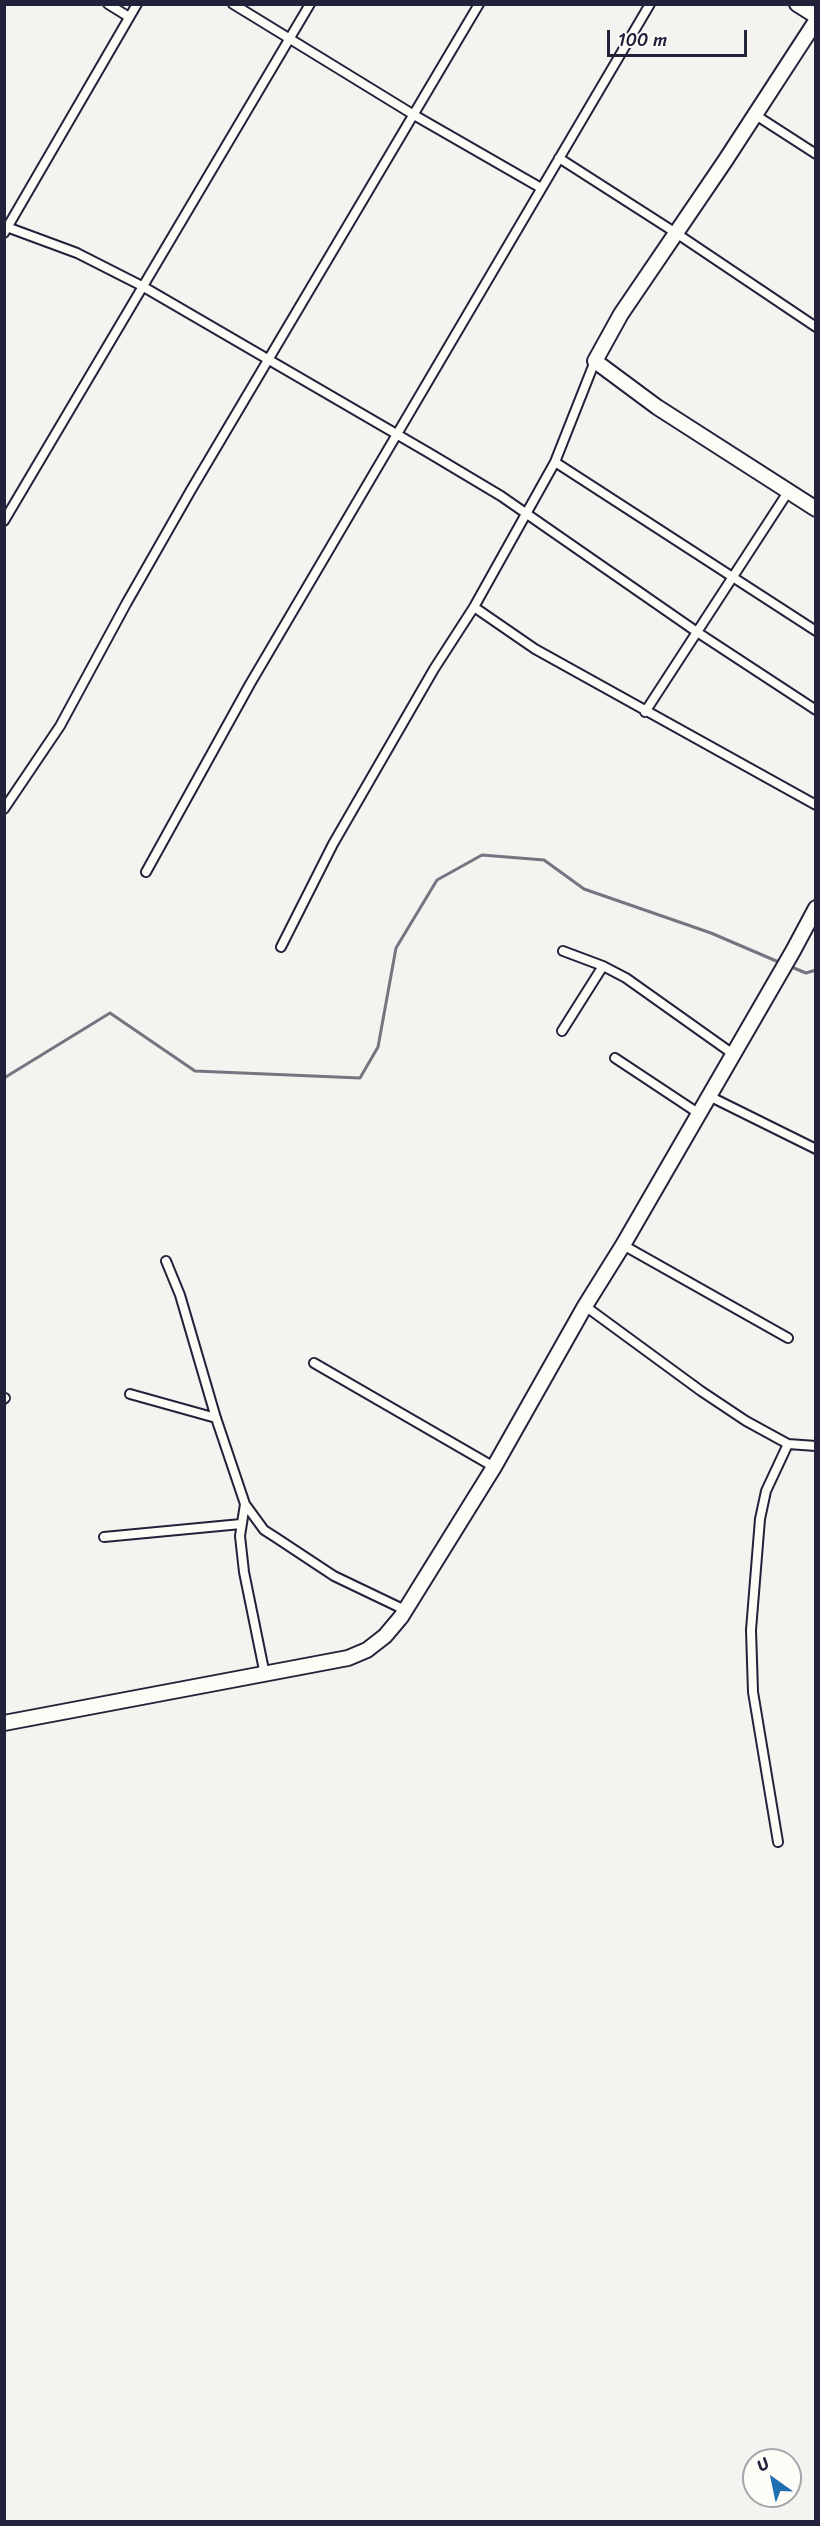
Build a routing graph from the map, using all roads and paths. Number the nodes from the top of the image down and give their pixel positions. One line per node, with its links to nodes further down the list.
1 (108, 4): 9 (street)
2 (137, 4): 9 (street)
3 (232, 4): 11 (street)
4 (310, 4): 11 (street)
5 (479, 4): 13 (street)
6 (650, 4): 15 (street)
7 (797, 4): 8 (highway)
8 (816, 15)
9 (129, 17): 17 (street)
10 (816, 21): 12 (highway)
11 (290, 39): 13 (street); 19 (street)
12 (754, 114): 14 (street); 18 (highway)
13 (414, 115): 16 (street); 21 (street)
14 (816, 154)
15 (559, 158): 16 (street); 18 (street)
16 (541, 188): 23 (street)
17 (6, 228): 19 (street)
18 (676, 233): 20 (street); 22 (highway)
19 (142, 286): 21 (street); 28 (street)
20 (816, 327)
21 (268, 360): 23 (street); 36 (street)
22 (595, 361): 24 (street); 25 (highway)
23 (398, 435): 27 (street); 37 (street)
24 (555, 462): 27 (street); 29 (street)
25 (788, 492): 26 (highway); 29 (street)
26 (816, 509)
27 (526, 514): 30 (street); 32 (street)
28 (4, 521)
29 (733, 578): 31 (street); 32 (street)
30 (474, 607): 34 (street); 39 (street)
31 (816, 631)
32 (697, 632): 33 (street); 34 (street)
33 (816, 710)
34 (645, 712): 35 (street)
35 (816, 805)
36 (4, 808)
37 (146, 872)
38 (816, 908): 43 (highway)
39 (281, 947)
40 (563, 951): 41 (street)
41 (603, 966): 42 (street); 43 (street)
42 (562, 1031)
43 (733, 1054): 45 (highway)
44 (615, 1058): 46 (street)
45 (709, 1095): 46 (highway); 47 (street)
46 (698, 1113): 48 (highway)
47 (816, 1149)
48 (623, 1245): 50 (highway); 51 (street)
49 (166, 1261): 54 (street)
50 (585, 1306): 55 (street); 57 (highway)
51 (788, 1338)
52 (314, 1363): 57 (street)
53 (130, 1394): 54 (street)
54 (216, 1418): 58 (street)
55 (788, 1444): 56 (street); 64 (street)
56 (816, 1446)
57 (495, 1467): 61 (highway)
58 (245, 1504): 59 (street); 61 (street)
59 (241, 1524): 60 (street); 62 (street)
60 (104, 1537)
61 (405, 1610): 62 (highway)
62 (264, 1675): 63 (highway)
63 (4, 1723)
64 (778, 1842)

